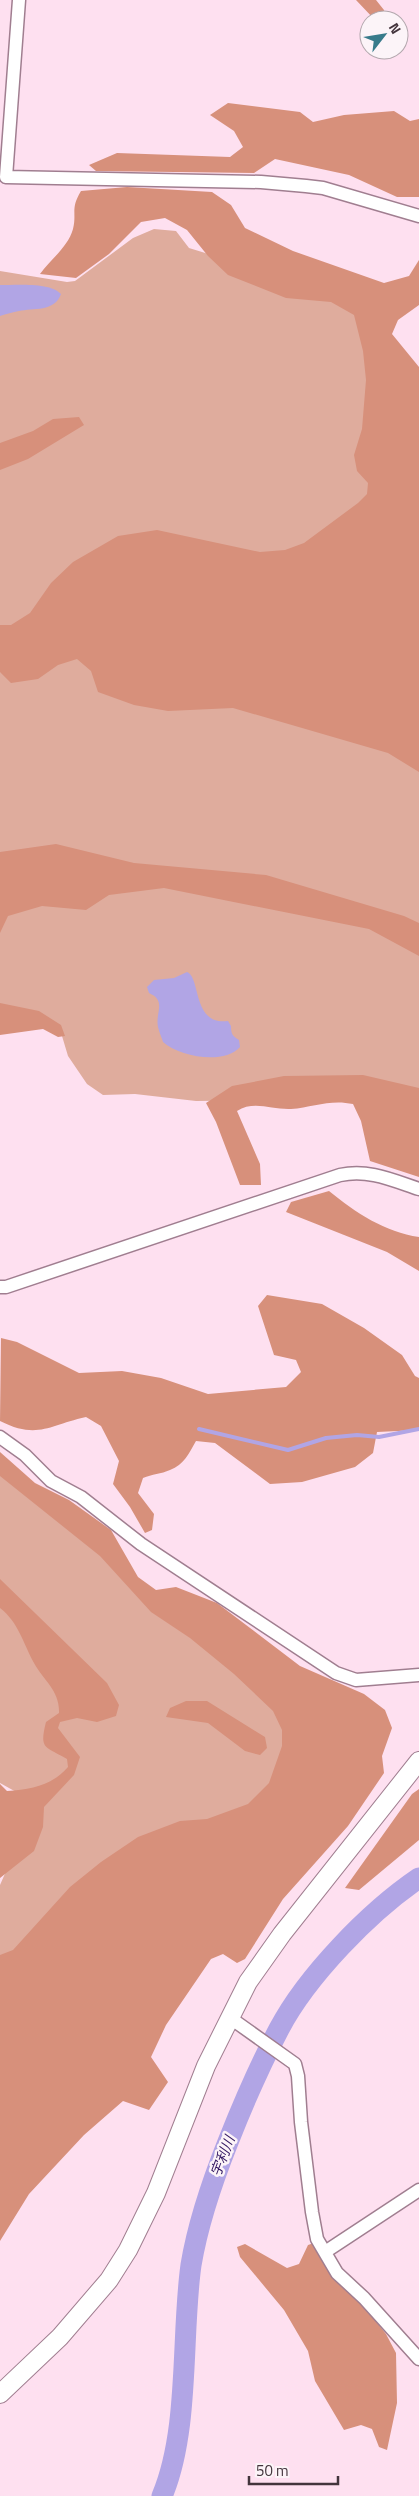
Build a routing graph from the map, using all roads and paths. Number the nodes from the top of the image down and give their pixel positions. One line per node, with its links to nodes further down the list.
1 (19, 0): 2 (street)
2 (3, 177): 3 (street)
3 (419, 216)
4 (419, 1189): 5 (street)
5 (0, 1287)
6 (0, 1437): 7 (street)
7 (419, 1675)
8 (419, 1761): 9 (street)
9 (229, 2017): 11 (street); 13 (street)
10 (419, 2190): 11 (street)
11 (325, 2252): 12 (street)
12 (419, 2359)
13 (0, 2394)

